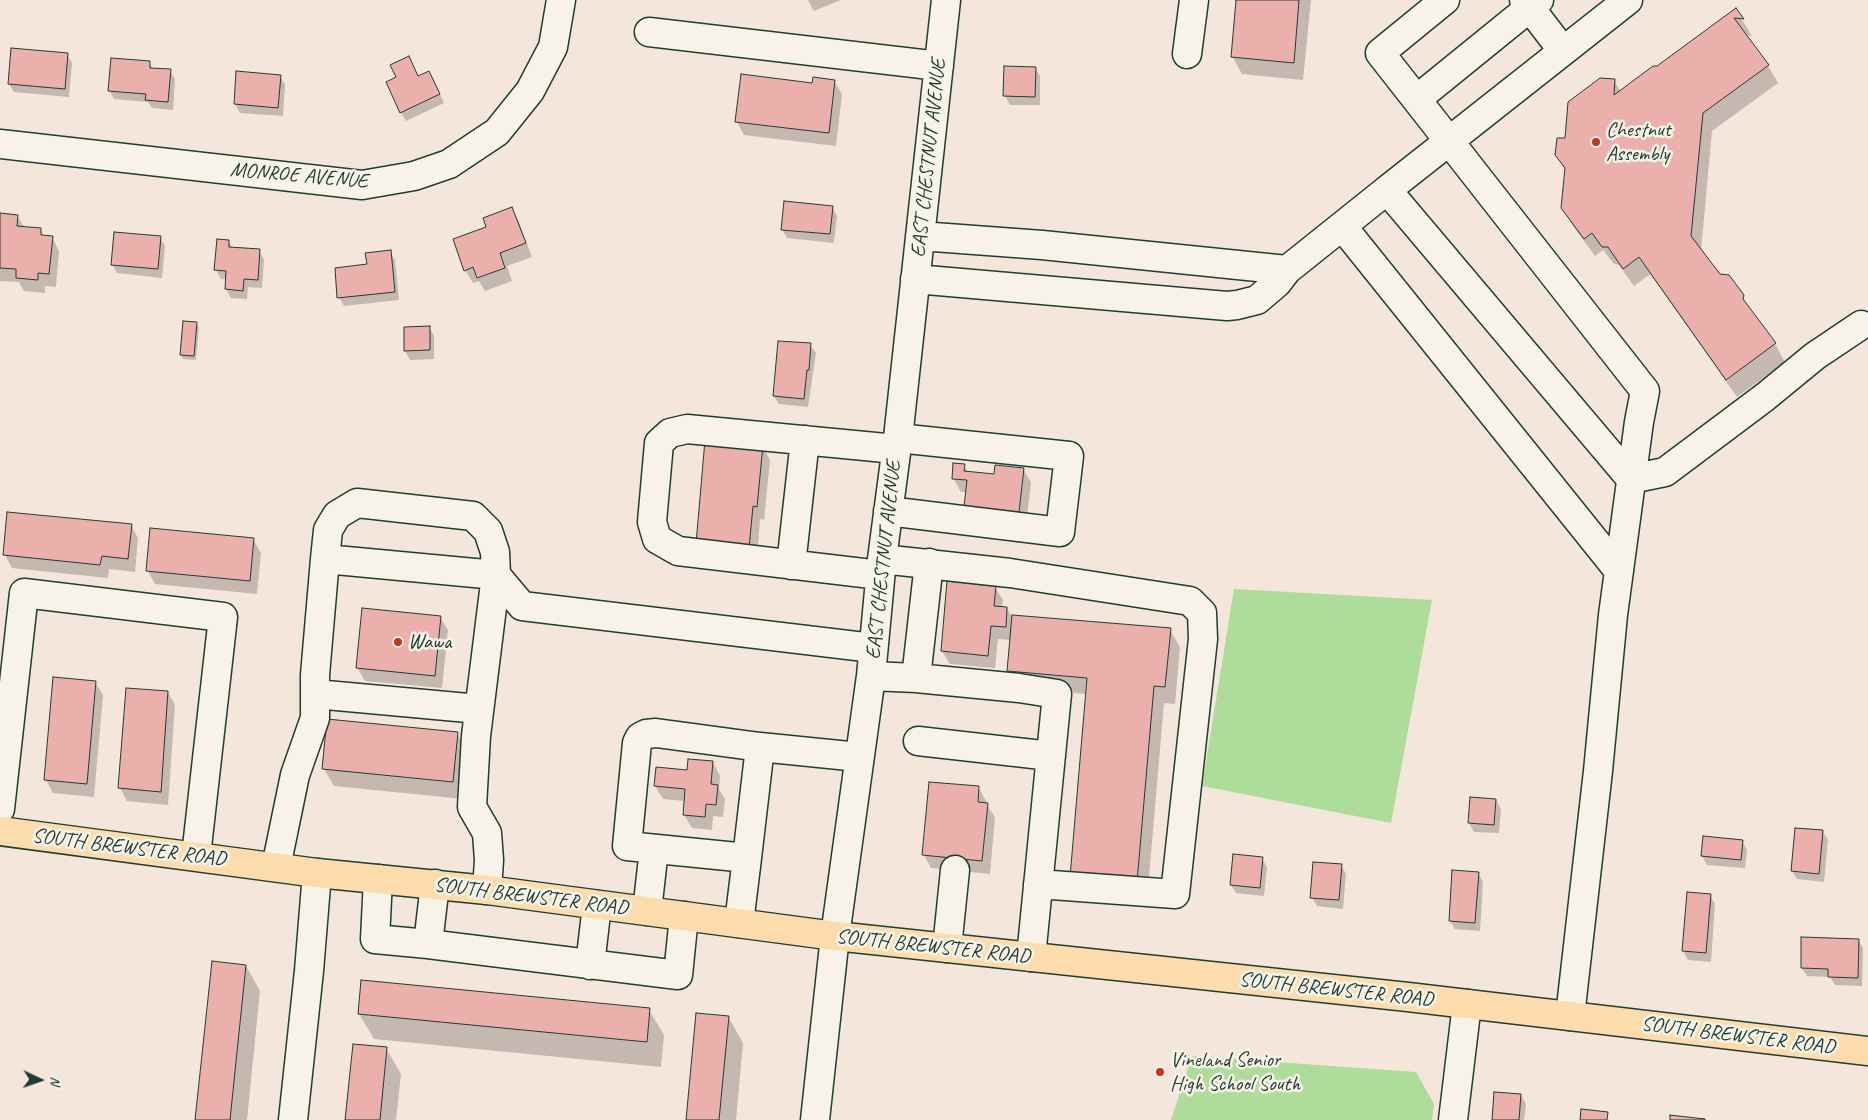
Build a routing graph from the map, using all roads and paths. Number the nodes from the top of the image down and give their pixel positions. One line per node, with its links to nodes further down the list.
1 (561, 0): 13 (street, MONROE AVENUE)
2 (946, 0): 10 (street, EAST CHESTNUT AVENUE)
3 (1194, 0): 9 (street)
4 (1445, 0): 11 (street)
5 (1628, 0): 8 (street)
6 (1531, 2): 8 (street); 11 (street)
7 (649, 32): 10 (street)
8 (1563, 51): 12 (street)
9 (1187, 54)
10 (939, 66): 16 (street, EAST CHESTNUT AVENUE)
11 (1416, 99): 12 (street)
12 (1449, 141): 14 (street); 22 (street)
13 (0, 144)
14 (1387, 190): 15 (street); 22 (street)
15 (1342, 226): 17 (street); 28 (street)
16 (920, 236): 17 (street); 18 (street, EAST CHESTNUT AVENUE)
17 (1287, 270): 18 (street)
18 (915, 279): 21 (street, EAST CHESTNUT AVENUE)
19 (1861, 325): 22 (street)
20 (805, 440): 21 (street); 26 (street); 26 (street)
21 (897, 443): 23 (street, EAST CHESTNUT AVENUE); 23 (street)
22 (1631, 479): 28 (street)
23 (888, 511): 27 (street, EAST CHESTNUT AVENUE)
24 (326, 559): 29 (street); 29 (street); 33 (street)
25 (929, 563): 27 (street); 32 (street); 49 (street)
26 (791, 565): 27 (street)
27 (881, 567): 30 (street, EAST CHESTNUT AVENUE)
28 (1619, 571): 61 (street)
29 (496, 575): 30 (street); 34 (street)
30 (873, 648): 31 (street, EAST CHESTNUT AVENUE)
31 (871, 676): 32 (street); 38 (street, EAST CHESTNUT AVENUE)
32 (916, 678): 37 (street)
33 (315, 694): 34 (street); 44 (street)
34 (479, 709): 50 (street)
35 (918, 741): 37 (street)
36 (760, 747): 38 (street); 41 (street); 43 (street)
37 (1051, 756): 49 (street)
38 (860, 757): 55 (street, EAST CHESTNUT AVENUE)
39 (0, 809): 42 (street)
40 (0, 832): 42 (main road, SOUTH BREWSTER ROAD)
41 (654, 849): 43 (street); 52 (street)
42 (196, 856): 44 (main road, SOUTH BREWSTER ROAD)
43 (747, 858): 54 (street)
44 (276, 867): 46 (main road, SOUTH BREWSTER ROAD)
45 (955, 870): 57 (street)
46 (317, 872): 47 (main road, SOUTH BREWSTER ROAD); 63 (street)
47 (378, 879): 48 (main road, SOUTH BREWSTER ROAD); 56 (street)
48 (435, 884): 50 (main road, SOUTH BREWSTER ROAD); 56 (street)
49 (1038, 884): 58 (street)
50 (486, 890): 51 (main road, SOUTH BREWSTER ROAD)
51 (597, 905): 52 (main road, SOUTH BREWSTER ROAD); 59 (street)
52 (646, 911): 53 (main road, SOUTH BREWSTER ROAD)
53 (684, 916): 54 (main road, SOUTH BREWSTER ROAD); 59 (street)
54 (739, 923): 55 (main road, SOUTH BREWSTER ROAD)
55 (835, 936): 57 (main road, SOUTH BREWSTER ROAD); 64 (street, EAST CHESTNUT AVENUE)
56 (428, 944): 59 (street)
57 (947, 948): 58 (main road, SOUTH BREWSTER ROAD)
58 (1031, 957): 60 (main road, SOUTH BREWSTER ROAD)
59 (590, 964)
60 (1467, 1004): 61 (main road, SOUTH BREWSTER ROAD); 65 (street)
61 (1570, 1016): 62 (main road, SOUTH BREWSTER ROAD)
62 (1868, 1051)
63 (293, 1120)
64 (815, 1120)
65 (1454, 1120)

